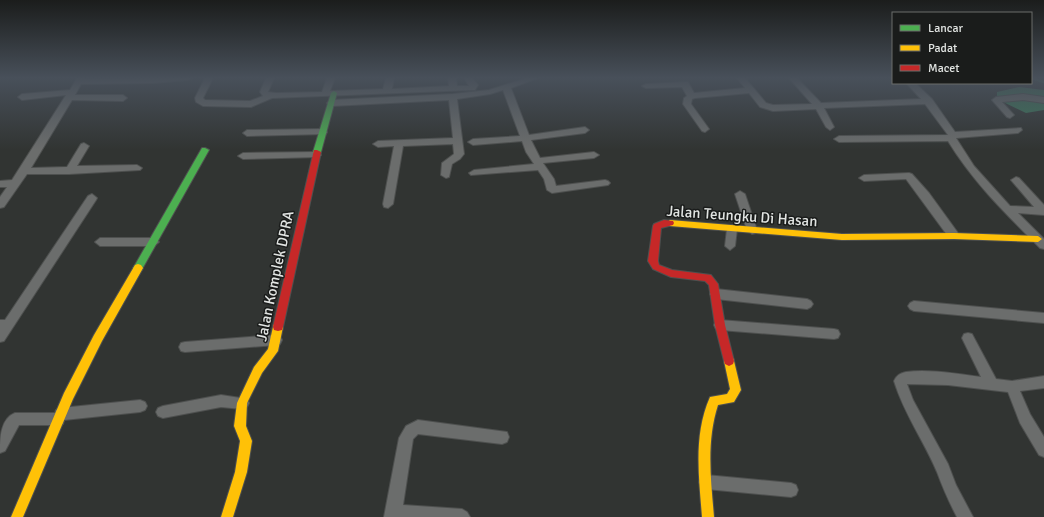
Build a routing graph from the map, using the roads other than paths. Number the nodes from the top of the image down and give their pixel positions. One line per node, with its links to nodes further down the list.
1 (66, 102): 37 (street)
2 (202, 102): 3 (street)
3 (255, 102)
4 (342, 102): 13 (street)
5 (454, 102): 25 (street)
6 (512, 102): 23 (street)
7 (687, 102): 17 (street)
8 (760, 102): 14 (street)
9 (815, 102): 14 (street)
10 (904, 102): 14 (street)
11 (930, 102): 22 (street)
12 (998, 102): 15 (street)
13 (331, 103): 20 (street, Jalan Komplek DPRA)
14 (819, 106): 16 (street)
15 (1010, 115)
16 (830, 126)
17 (705, 129)
18 (585, 130): 23 (street)
19 (1018, 130): 22 (street)
20 (323, 132): 21 (street); 31 (street, Jalan Komplek DPRA)
21 (247, 133)
22 (952, 137): 24 (street); 49 (street)
23 (526, 138): 26 (street); 34 (street)
24 (839, 139)
25 (458, 141): 27 (street); 39 (street)
26 (473, 142)
27 (399, 143): 28 (street); 48 (street)
28 (378, 144)
29 (84, 146): 36 (street)
30 (205, 150): 55 (street)
31 (316, 155): 33 (street); 67 (street, Jalan Komplek DPRA)
32 (594, 155): 34 (street)
33 (243, 156)
34 (539, 164): 38 (street); 43 (street)
35 (137, 168): 36 (street)
36 (69, 171): 37 (street)
37 (24, 172): 42 (street)
38 (474, 174)
39 (446, 175)
40 (864, 178): 53 (street)
41 (1016, 180): 50 (street)
42 (16, 183): 44 (street); 47 (street)
43 (605, 183)
44 (0, 184)
45 (740, 194): 52 (street)
46 (92, 198): 62 (street)
47 (0, 204)
48 (388, 204)
49 (1006, 209): 50 (street); 56 (street)
50 (1043, 211)
51 (732, 229): 52 (street, Jalan Teungku Di Hasan); 57 (street); 58 (street, Jalan Teungku Di Hasan)
52 (752, 230): 53 (street, Jalan Teungku Di Hasan)
53 (954, 236): 56 (street, Jalan Teungku Di Hasan)
54 (100, 242): 55 (street)
55 (154, 242): 75 (street)
56 (1041, 242)
57 (730, 246)
58 (716, 294): 59 (street); 63 (street, Jalan Teungku Di Hasan)
59 (807, 304)
60 (914, 306): 61 (street)
61 (1044, 318)
62 (4, 325): 65 (street)
63 (720, 325): 64 (street); 79 (street, Jalan Teungku Di Hasan)
64 (834, 334)
65 (0, 337)
66 (968, 338): 70 (street)
67 (276, 340): 68 (street); 72 (street, Jalan Komplek DPRA)
68 (185, 347)
69 (1044, 382): 71 (street)
70 (991, 383): 71 (street); 86 (street)
71 (1012, 387): 78 (street)
72 (242, 403): 74 (street); 83 (street, Jalan Komplek DPRA)
73 (140, 406): 75 (street)
74 (163, 412)
75 (60, 417): 77 (street); 82 (street)
76 (502, 437): 81 (street)
77 (0, 446)
78 (1044, 450)
79 (706, 482): 80 (street); 85 (street, Jalan Teungku Di Hasan)
80 (791, 490)
81 (393, 514): 84 (street)
82 (17, 517)
83 (227, 517)
84 (462, 517)
85 (708, 517)
86 (965, 517)

